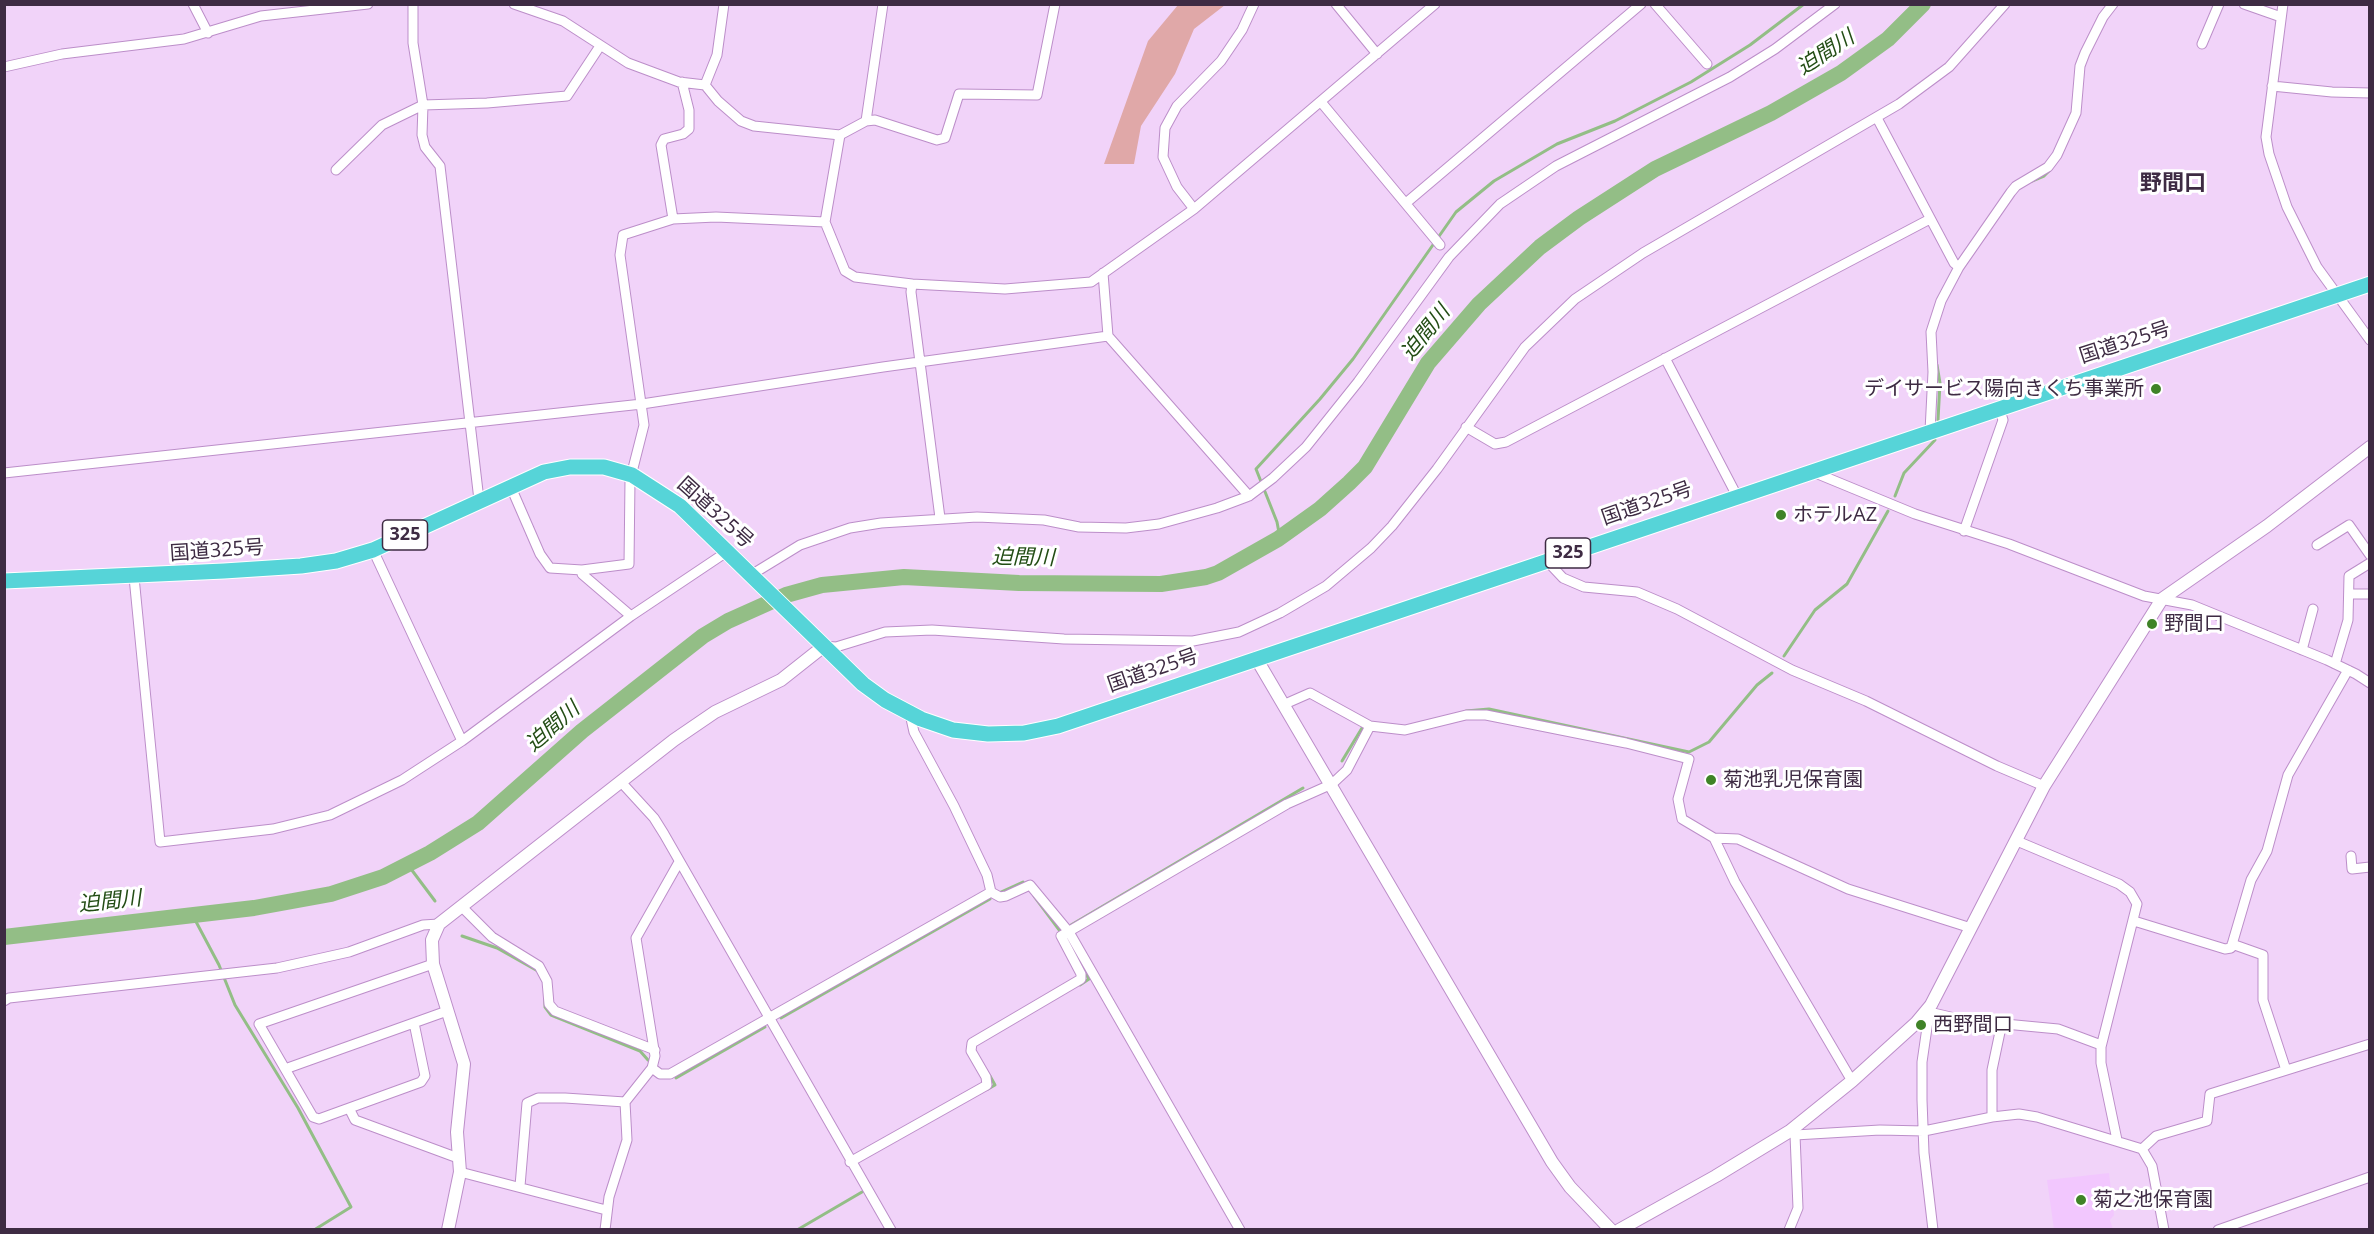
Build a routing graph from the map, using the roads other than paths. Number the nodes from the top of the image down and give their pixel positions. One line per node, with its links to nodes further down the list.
1 (193, 4): 21 (street)
2 (368, 4): 21 (street)
3 (413, 4): 32 (street)
4 (514, 4): 19 (street)
5 (724, 4): 28 (street)
6 (883, 4): 34 (street)
7 (1056, 4): 34 (street)
8 (1254, 4): 38 (street)
9 (1336, 4): 24 (street)
10 (1435, 4): 24 (street)
11 (1641, 4): 37 (street)
12 (1655, 4): 25 (street)
13 (1835, 4): 62 (street)
14 (2006, 4): 33 (street)
15 (2113, 4): 43 (street)
16 (2219, 4): 22 (street)
17 (2244, 4): 20 (street)
18 (2283, 4): 20 (street)
19 (528, 6): 23 (street)
20 (2281, 17): 29 (street)
21 (208, 33): 26 (street)
22 (2202, 44)
23 (600, 46): 27 (street); 32 (street)
24 (1377, 54): 31 (street)
25 (1707, 64)
26 (4, 67)
27 (682, 82): 28 (street); 39 (street)
28 (705, 86): 35 (street)
29 (2272, 86): 30 (street); 47 (street)
30 (2370, 93)
31 (1321, 102): 37 (street); 38 (street)
32 (423, 105): 36 (street); 54 (street)
33 (1877, 118): 40 (street); 55 (street)
34 (866, 121): 35 (street)
35 (840, 135): 41 (street)
36 (336, 170)
37 (1406, 203): 42 (street)
38 (1194, 209): 44 (street)
39 (673, 219): 41 (street); 52 (street)
40 (1930, 219): 43 (street); 50 (street)
41 (825, 222): 45 (street)
42 (1440, 245)
43 (1959, 267): 56 (street)
44 (1103, 273): 45 (street); 48 (street)
45 (912, 284): 51 (street)
46 (2370, 284): 47 (highway, 国道325号 / 325)
47 (2335, 295): 49 (street); 53 (highway, 国道325号 / 325)
48 (1108, 336): 51 (street); 62 (street)
49 (2370, 340)
50 (1665, 358): 55 (street); 63 (street)
51 (920, 362): 52 (street); 65 (street)
52 (642, 404): 54 (street); 60 (street)
53 (1999, 408): 56 (highway, 国道325号 / 325); 66 (street)
54 (470, 424): 59 (street); 64 (street)
55 (1466, 427): 82 (street)
56 (1930, 431): 58 (highway, 国道325号 / 325)
57 (2370, 447): 79 (street)
58 (1812, 471): 63 (highway, 国道325号 / 325); 66 (street)
59 (4, 473)
60 (632, 475): 61 (highway, 国道325号 / 325); 69 (highway, 国道325号 / 325); 73 (street)
61 (510, 485): 64 (highway, 国道325号 / 325); 73 (street)
62 (1249, 496): 65 (street)
63 (1737, 496): 71 (highway, 国道325号 / 325)
64 (479, 500): 68 (highway, 国道325号 / 325)
65 (940, 518): 75 (street)
66 (1964, 531): 79 (street)
67 (2317, 545): 70 (street)
68 (373, 550): 74 (highway, 国道325号 / 325); 91 (street)
69 (728, 551): 75 (highway, 国道325号 / 325); 81 (street)
70 (2370, 555)
71 (1547, 561): 84 (highway, 国道325号 / 325); 94 (street)
72 (2370, 563): 77 (street)
73 (582, 570): 81 (street)
74 (134, 577): 76 (highway, 国道325号 / 325); 91 (street)
75 (754, 578): 82 (highway, 国道325号 / 325)
76 (4, 581)
77 (2349, 594): 78 (street); 85 (street)
78 (2370, 594)
79 (2162, 599): 83 (street); 94 (street)
80 (2313, 609): 83 (street)
81 (631, 615): 91 (street)
82 (824, 646): 89 (highway, 国道325号 / 325); 92 (street)
83 (2302, 650): 85 (street)
84 (1257, 658): 88 (street); 89 (highway, 国道325号 / 325)
85 (2335, 664): 86 (street)
86 (2348, 670): 87 (street); 106 (street)
87 (2370, 683)
88 (1285, 704): 90 (street); 93 (street)
89 (910, 714): 100 (street)
90 (1370, 726): 93 (street); 95 (street)
91 (462, 741)
92 (621, 782): 98 (street); 101 (street)
93 (1332, 784): 105 (street); 138 (street)
94 (2044, 786): 96 (street)
95 (1714, 838): 104 (street); 120 (street)
96 (2017, 841): 102 (street); 104 (street)
97 (2352, 856): 99 (street)
98 (679, 862): 111 (street); 116 (street)
99 (2370, 867)
100 (991, 892): 105 (street); 111 (street)
101 (461, 906): 103 (street); 116 (street)
102 (2133, 921): 106 (street); 115 (street)
103 (439, 924): 107 (street); 108 (street)
104 (1971, 928): 109 (street)
105 (1069, 932): 129 (street); 137 (street)
106 (2232, 944): 119 (street)
107 (433, 964): 110 (street); 118 (street)
108 (4, 1001)
109 (1930, 1009): 113 (street); 120 (street); 124 (street)
110 (447, 1011): 112 (street); 128 (street)
111 (770, 1018): 117 (street); 129 (street)
112 (414, 1023): 118 (street); 122 (street)
113 (1994, 1025): 115 (street); 123 (street)
114 (2370, 1044): 119 (street)
115 (2101, 1045): 126 (street)
116 (654, 1050): 117 (street)
117 (652, 1068): 121 (street)
118 (285, 1070): 122 (street)
119 (2286, 1070): 127 (street)
120 (1852, 1081): 125 (street)
121 (624, 1102): 132 (street); 133 (street)
122 (349, 1108): 128 (street)
123 (1992, 1117): 124 (street); 126 (street)
124 (1924, 1131): 125 (street); 141 (street)
125 (1792, 1133): 139 (street); 140 (street)
126 (2117, 1140): 127 (street)
127 (2142, 1149): 142 (street)
128 (458, 1158): 130 (street)
129 (850, 1162): 136 (street)
130 (460, 1172): 132 (street); 134 (street)
131 (2370, 1177): 143 (street)
132 (520, 1186): 133 (street)
133 (606, 1210): 135 (street)
134 (448, 1230)
135 (605, 1230)
136 (891, 1230)
137 (1240, 1230)
138 (1611, 1230)
139 (1619, 1230)
140 (1789, 1230)
141 (1933, 1230)
142 (2164, 1230)
143 (2218, 1230)

